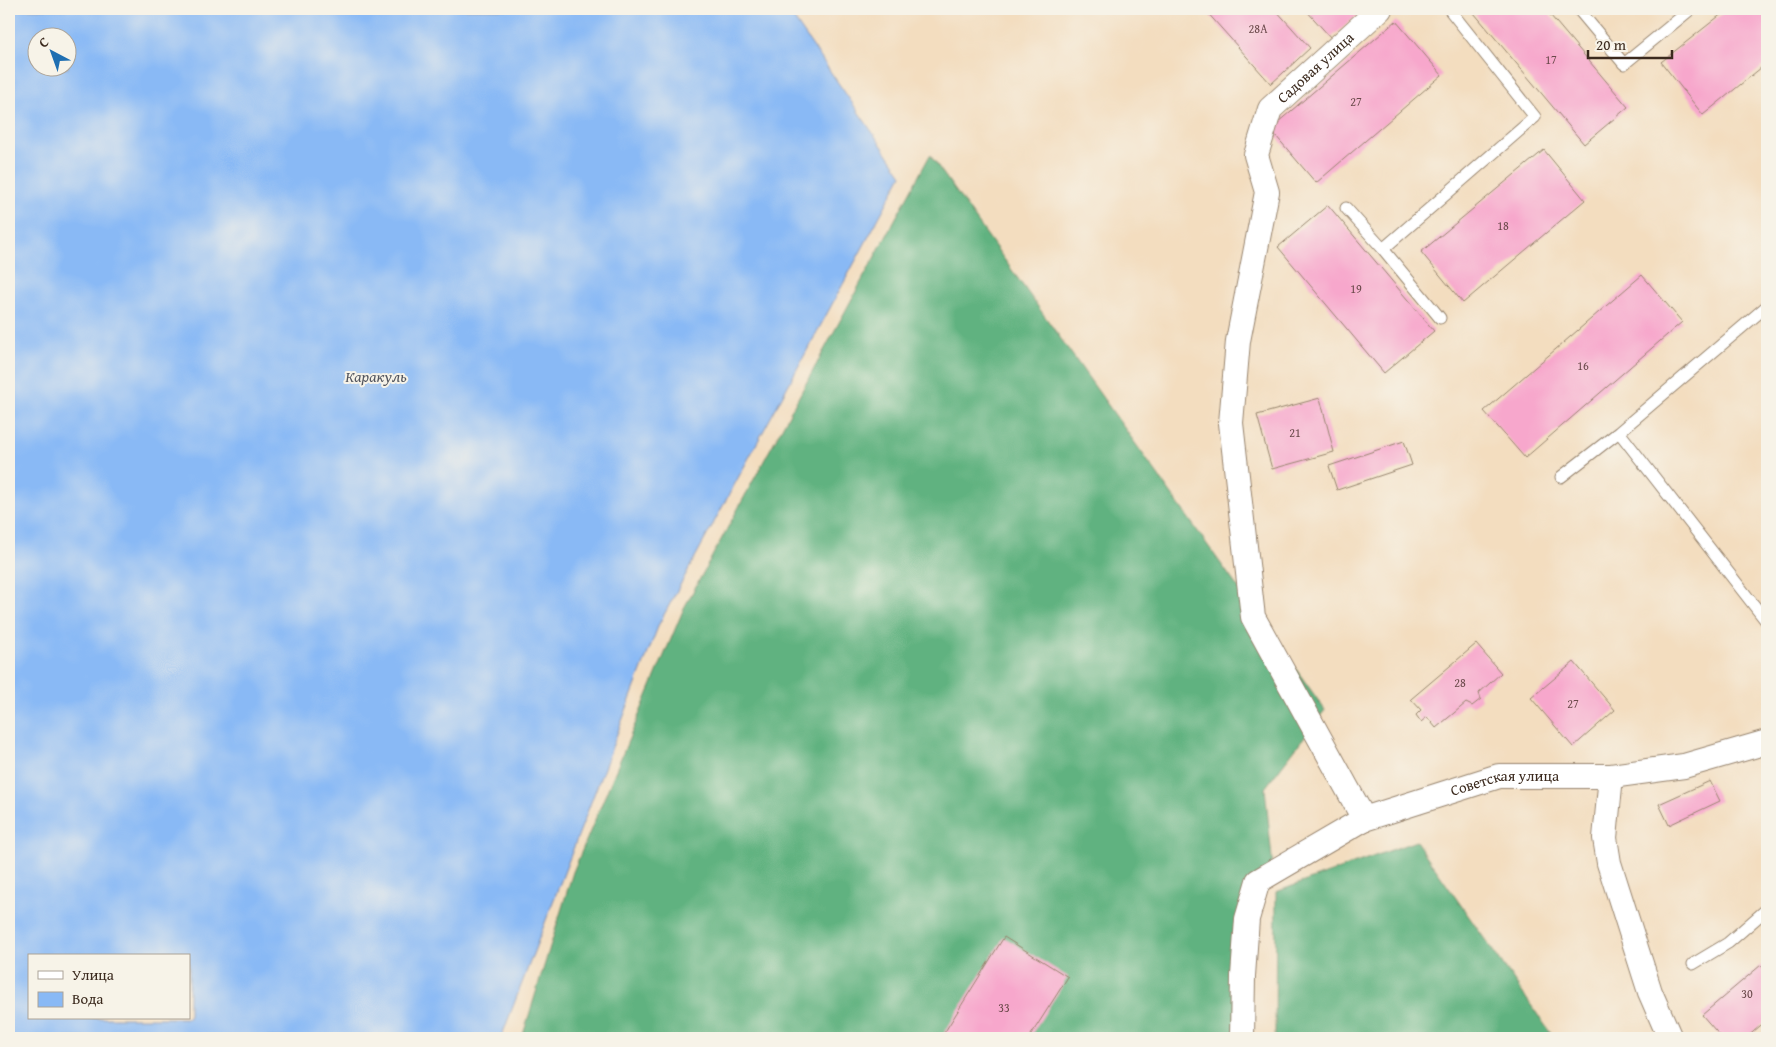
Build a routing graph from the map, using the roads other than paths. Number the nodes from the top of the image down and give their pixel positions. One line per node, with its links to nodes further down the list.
1 (1380, 9): 14 (street, Садовая улица)
2 (1449, 9): 6 (lane)
3 (1578, 9): 4 (lane)
4 (1691, 9)
5 (1346, 208): 6 (lane)
6 (1383, 249): 8 (lane)
7 (1767, 306): 9 (lane)
8 (1440, 318)
9 (1619, 432): 10 (lane); 11 (lane)
10 (1561, 477)
11 (1767, 622)
12 (1767, 742): 13 (street, Советская улица)
13 (1611, 776): 14 (street, Советская улица); 18 (street)
14 (1364, 820): 17 (street, Советская улица)
15 (1767, 910): 16 (lane)
16 (1694, 964)
17 (1242, 1038)
18 (1670, 1038)

